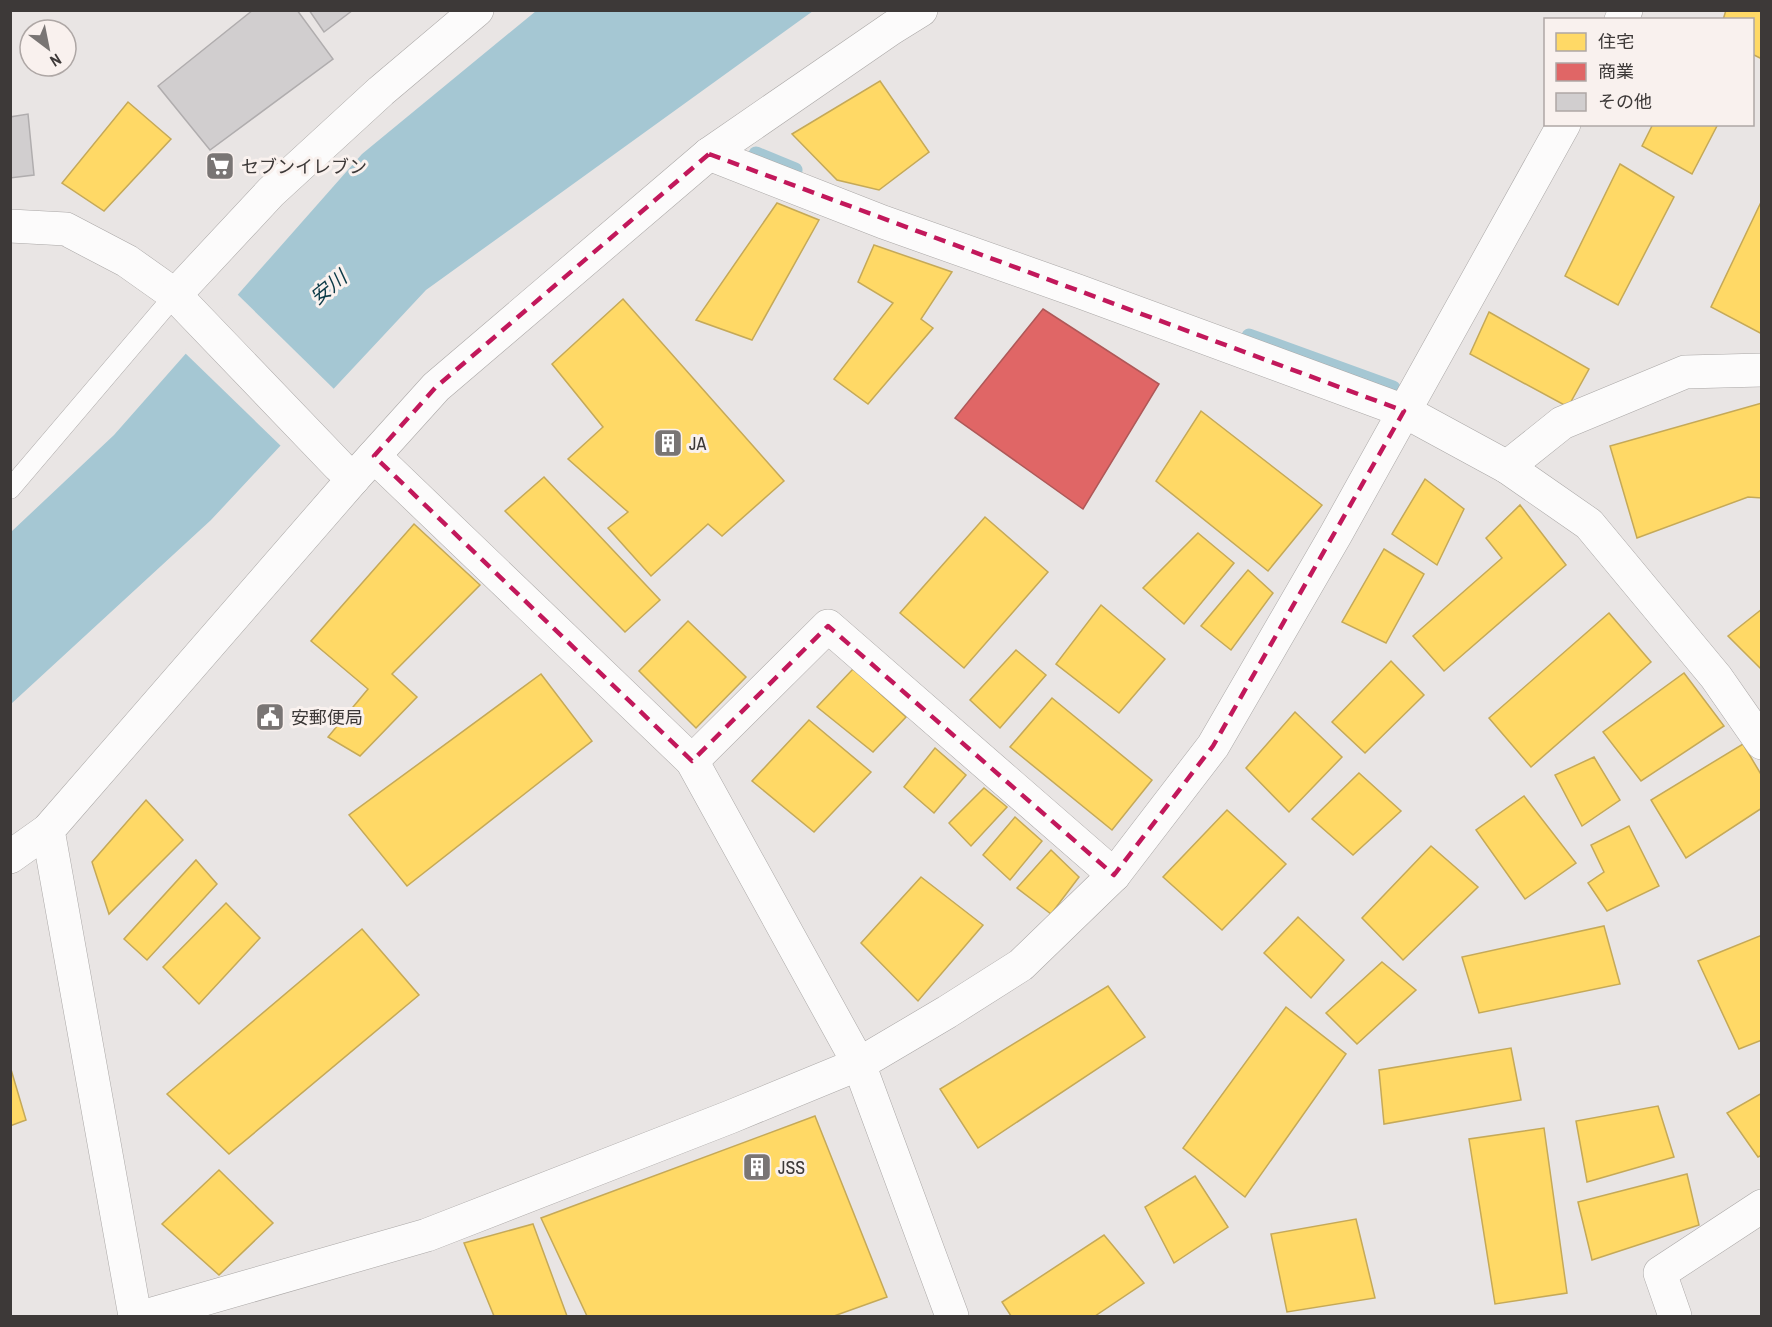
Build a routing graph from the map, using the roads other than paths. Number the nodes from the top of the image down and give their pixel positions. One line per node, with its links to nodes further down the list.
1 (477, 10): 6 (street)
2 (921, 10): 4 (street)
3 (1563, 126): 8 (street)
4 (710, 154): 8 (street); 9 (street)
5 (10, 226): 6 (street)
6 (186, 307): 9 (street); 11 (lane)
7 (1761, 370): 10 (street)
8 (1404, 411): 10 (street); 16 (street)
9 (356, 467): 13 (street); 14 (street)
10 (1507, 467): 12 (street)
11 (10, 489)
12 (1761, 743)
13 (692, 761): 16 (street); 17 (street)
14 (48, 830): 15 (street); 19 (street)
15 (10, 857)
16 (1113, 875): 17 (street)
17 (859, 1064): 20 (street); 21 (street)
18 (1761, 1206): 22 (street)
19 (135, 1317)
20 (146, 1317)
21 (952, 1317)
22 (1675, 1317)

